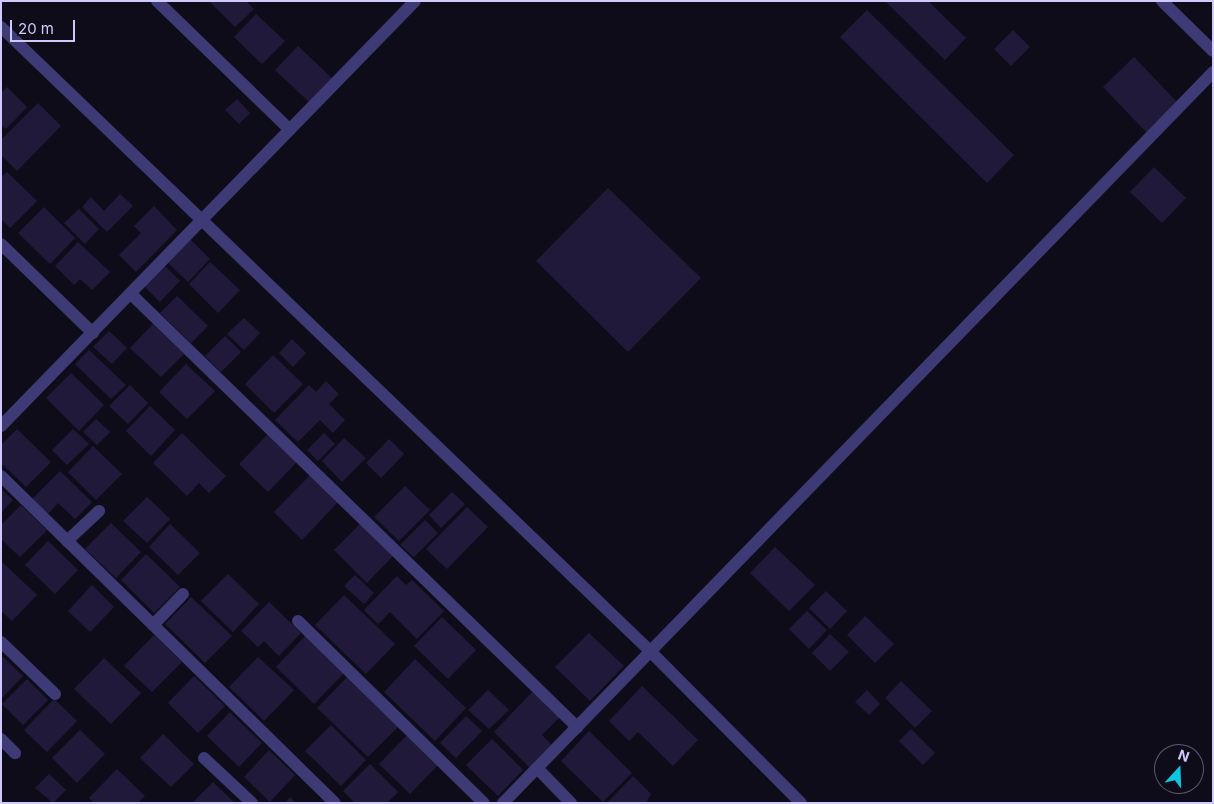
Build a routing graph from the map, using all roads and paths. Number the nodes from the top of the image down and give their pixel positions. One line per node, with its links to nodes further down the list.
1 (157, 1): 7 (street)
2 (415, 1): 7 (street)
3 (1162, 1): 5 (street)
4 (1, 27): 8 (street)
5 (1213, 51)
6 (1213, 72): 20 (street)
7 (290, 130): 8 (street)
8 (204, 219): 10 (street); 20 (street)
9 (1, 244): 11 (street)
10 (131, 294): 11 (street); 22 (street)
11 (93, 332): 12 (street)
12 (1, 426)
13 (1, 476): 15 (street)
14 (99, 511): 15 (street)
15 (67, 541): 18 (street)
16 (183, 594): 18 (street)
17 (298, 621): 29 (street)
18 (153, 625): 28 (street)
19 (1, 642): 21 (street)
20 (650, 651): 22 (street); 32 (street)
21 (55, 694)
22 (577, 726): 26 (street)
23 (1, 739): 24 (street)
24 (15, 753)
25 (204, 758): 27 (street)
26 (537, 768): 30 (street); 31 (street)
27 (252, 803)
28 (335, 803)
29 (484, 803)
30 (503, 803)
31 (572, 803)
32 (801, 803)

